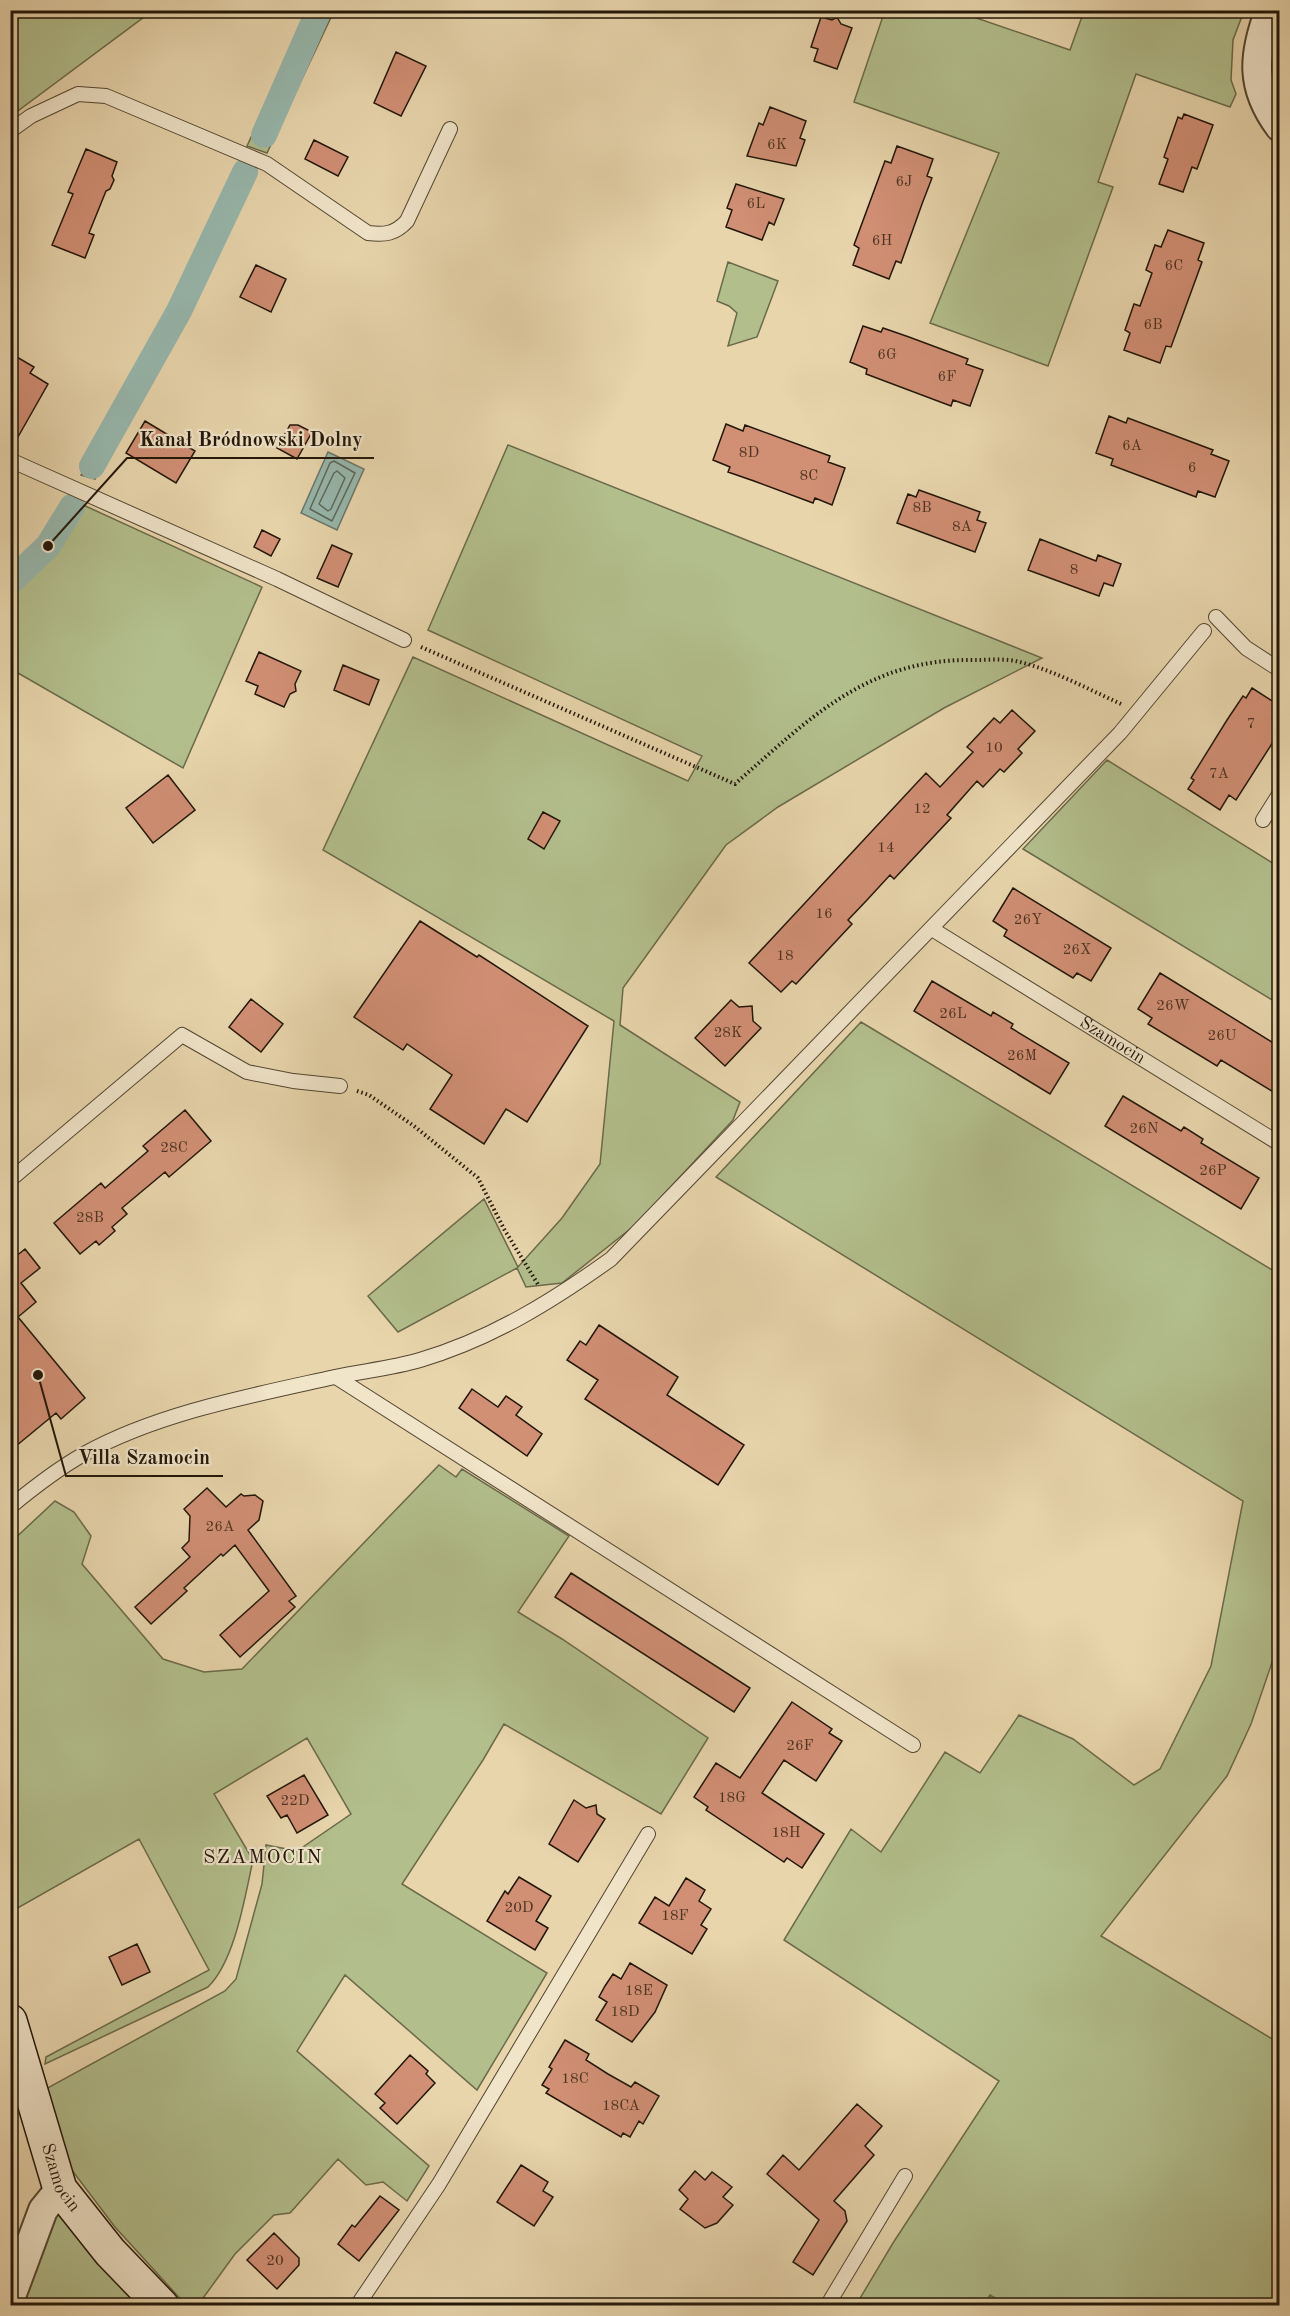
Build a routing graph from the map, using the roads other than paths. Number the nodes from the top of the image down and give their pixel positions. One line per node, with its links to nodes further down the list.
1 (1269, 10): 2 (street)
2 (1280, 127)
3 (450, 129): 4 (lane)
4 (10, 131)
5 (10, 460): 8 (lane)
6 (1216, 616): 9 (lane)
7 (1204, 631): 12 (lane)
8 (404, 640)
9 (1280, 670)
10 (1280, 793): 11 (lane)
11 (1263, 820)
12 (937, 933): 14 (lane, Szamocin); 16 (lane)
13 (340, 1086): 15 (lane)
14 (1280, 1144)
15 (10, 1180)
16 (336, 1377): 17 (lane); 18 (lane)
17 (10, 1507)
18 (913, 1745)
19 (648, 1834): 25 (lane)
20 (10, 2021): 22 (street, Szamocin)
21 (905, 2176): 26 (lane)
22 (60, 2189): 23 (street); 24 (street, Szamocin)
23 (10, 2299)
24 (162, 2306)
25 (357, 2306)
26 (827, 2306)

